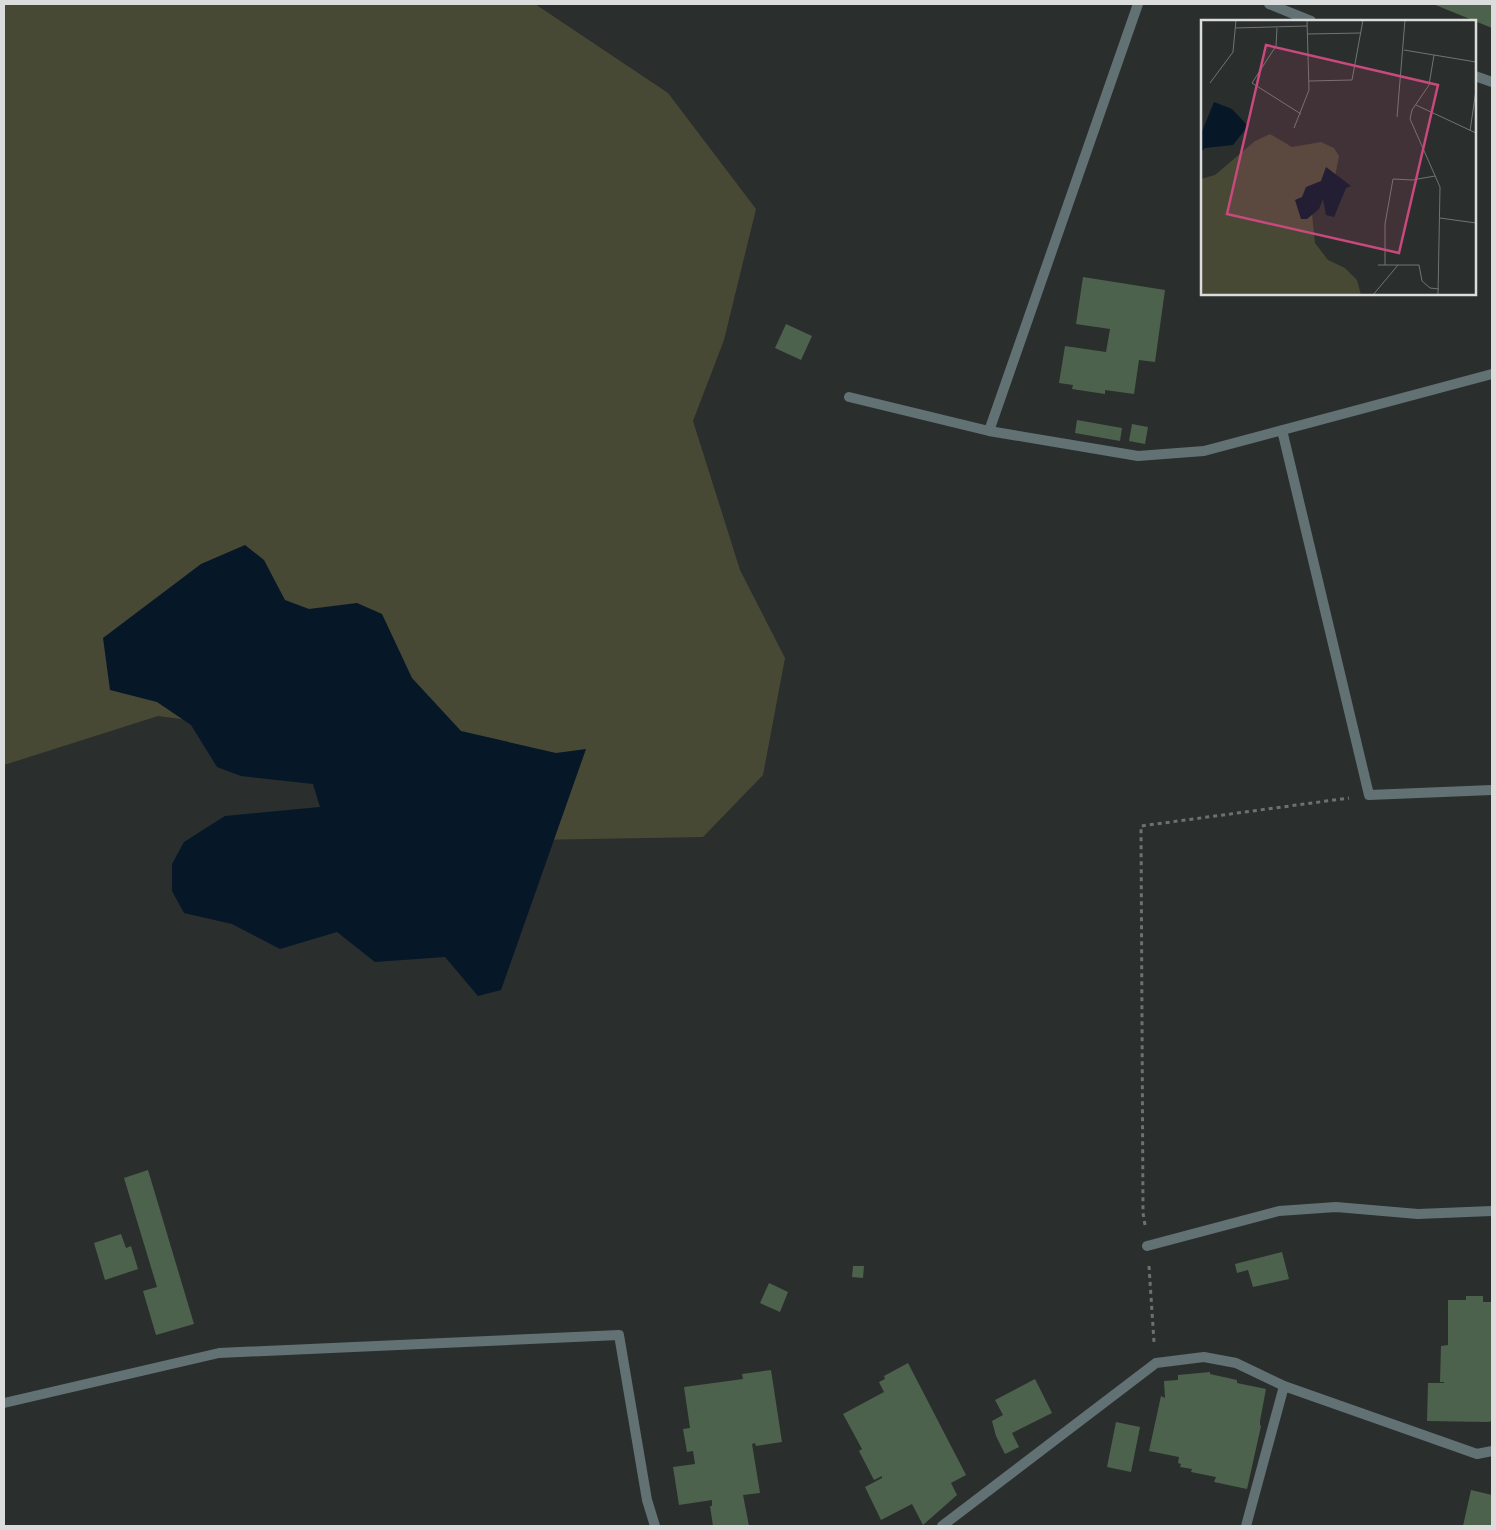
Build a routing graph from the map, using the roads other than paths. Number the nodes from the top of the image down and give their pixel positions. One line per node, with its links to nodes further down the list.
1 (1138, 4): 9 (street)
2 (1269, 4): 3 (street)
3 (1309, 20)
4 (1476, 76): 5 (street)
5 (1492, 82)
6 (1492, 374): 8 (street)
7 (849, 397): 9 (street)
8 (1282, 430): 9 (street); 10 (street)
9 (989, 431)
10 (1492, 790)
11 (1492, 1210): 12 (street)
12 (1147, 1246)
13 (1284, 1386): 15 (street); 17 (street); 18 (street)
14 (4, 1403): 16 (street)
15 (1492, 1452)
16 (655, 1526)
17 (942, 1526)
18 (1246, 1526)

